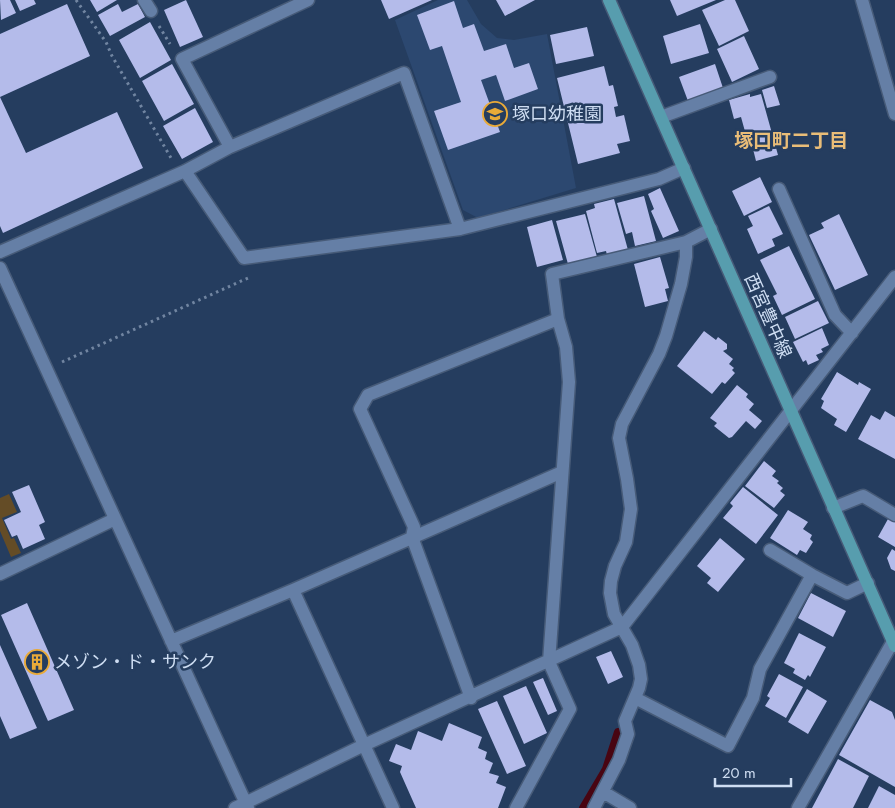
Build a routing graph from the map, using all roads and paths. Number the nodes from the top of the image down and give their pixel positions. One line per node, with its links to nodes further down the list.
1 (76, 0): 12 (path)
2 (308, 0): 6 (street)
3 (609, 0): 9 (main road, 西宮豊中線)
4 (862, 0): 8 (street)
5 (158, 24): 6 (path)
6 (182, 59): 10 (street)
7 (770, 77): 9 (street)
8 (895, 114)
9 (661, 117): 11 (main road, 西宮豊中線)
10 (230, 147): 12 (street); 14 (street)
11 (684, 168): 14 (street); 15 (main road, 西宮豊中線)
12 (183, 173): 17 (street); 18 (street)
13 (779, 189): 22 (street)
14 (460, 229): 18 (street)
15 (712, 229): 16 (street); 24 (main road, 西宮豊中線)
16 (686, 242): 21 (street); 35 (street)
17 (0, 252)
18 (252, 257): 23 (path)
19 (0, 268): 23 (street)
20 (895, 278): 22 (street)
21 (558, 319): 25 (street); 29 (street)
22 (852, 333): 24 (street)
23 (47, 370): 28 (street)
24 (791, 412): 26 (main road, 西宮豊中線); 35 (street)
25 (562, 472): 29 (street); 38 (street)
26 (833, 508): 27 (street); 33 (main road, 西宮豊中線)
27 (895, 516)
28 (115, 519): 31 (street); 36 (street)
29 (412, 537): 34 (street); 39 (street)
30 (770, 550): 32 (street)
31 (0, 574)
32 (812, 575): 33 (street); 40 (street)
33 (868, 584): 37 (main road, 西宮豊中線)
34 (293, 590): 36 (street); 41 (street)
35 (622, 627): 38 (street); 40 (street)
36 (171, 641): 43 (street)
37 (894, 642): 48 (street)
38 (549, 662): 39 (street); 45 (street)
39 (471, 698): 41 (street)
40 (635, 698): 42 (street)
41 (364, 745): 43 (street); 44 (street)
42 (603, 792): 46 (street); 47 (street)
43 (243, 806)
44 (393, 808)
45 (516, 808)
46 (594, 808)
47 (630, 808)
48 (798, 808)

